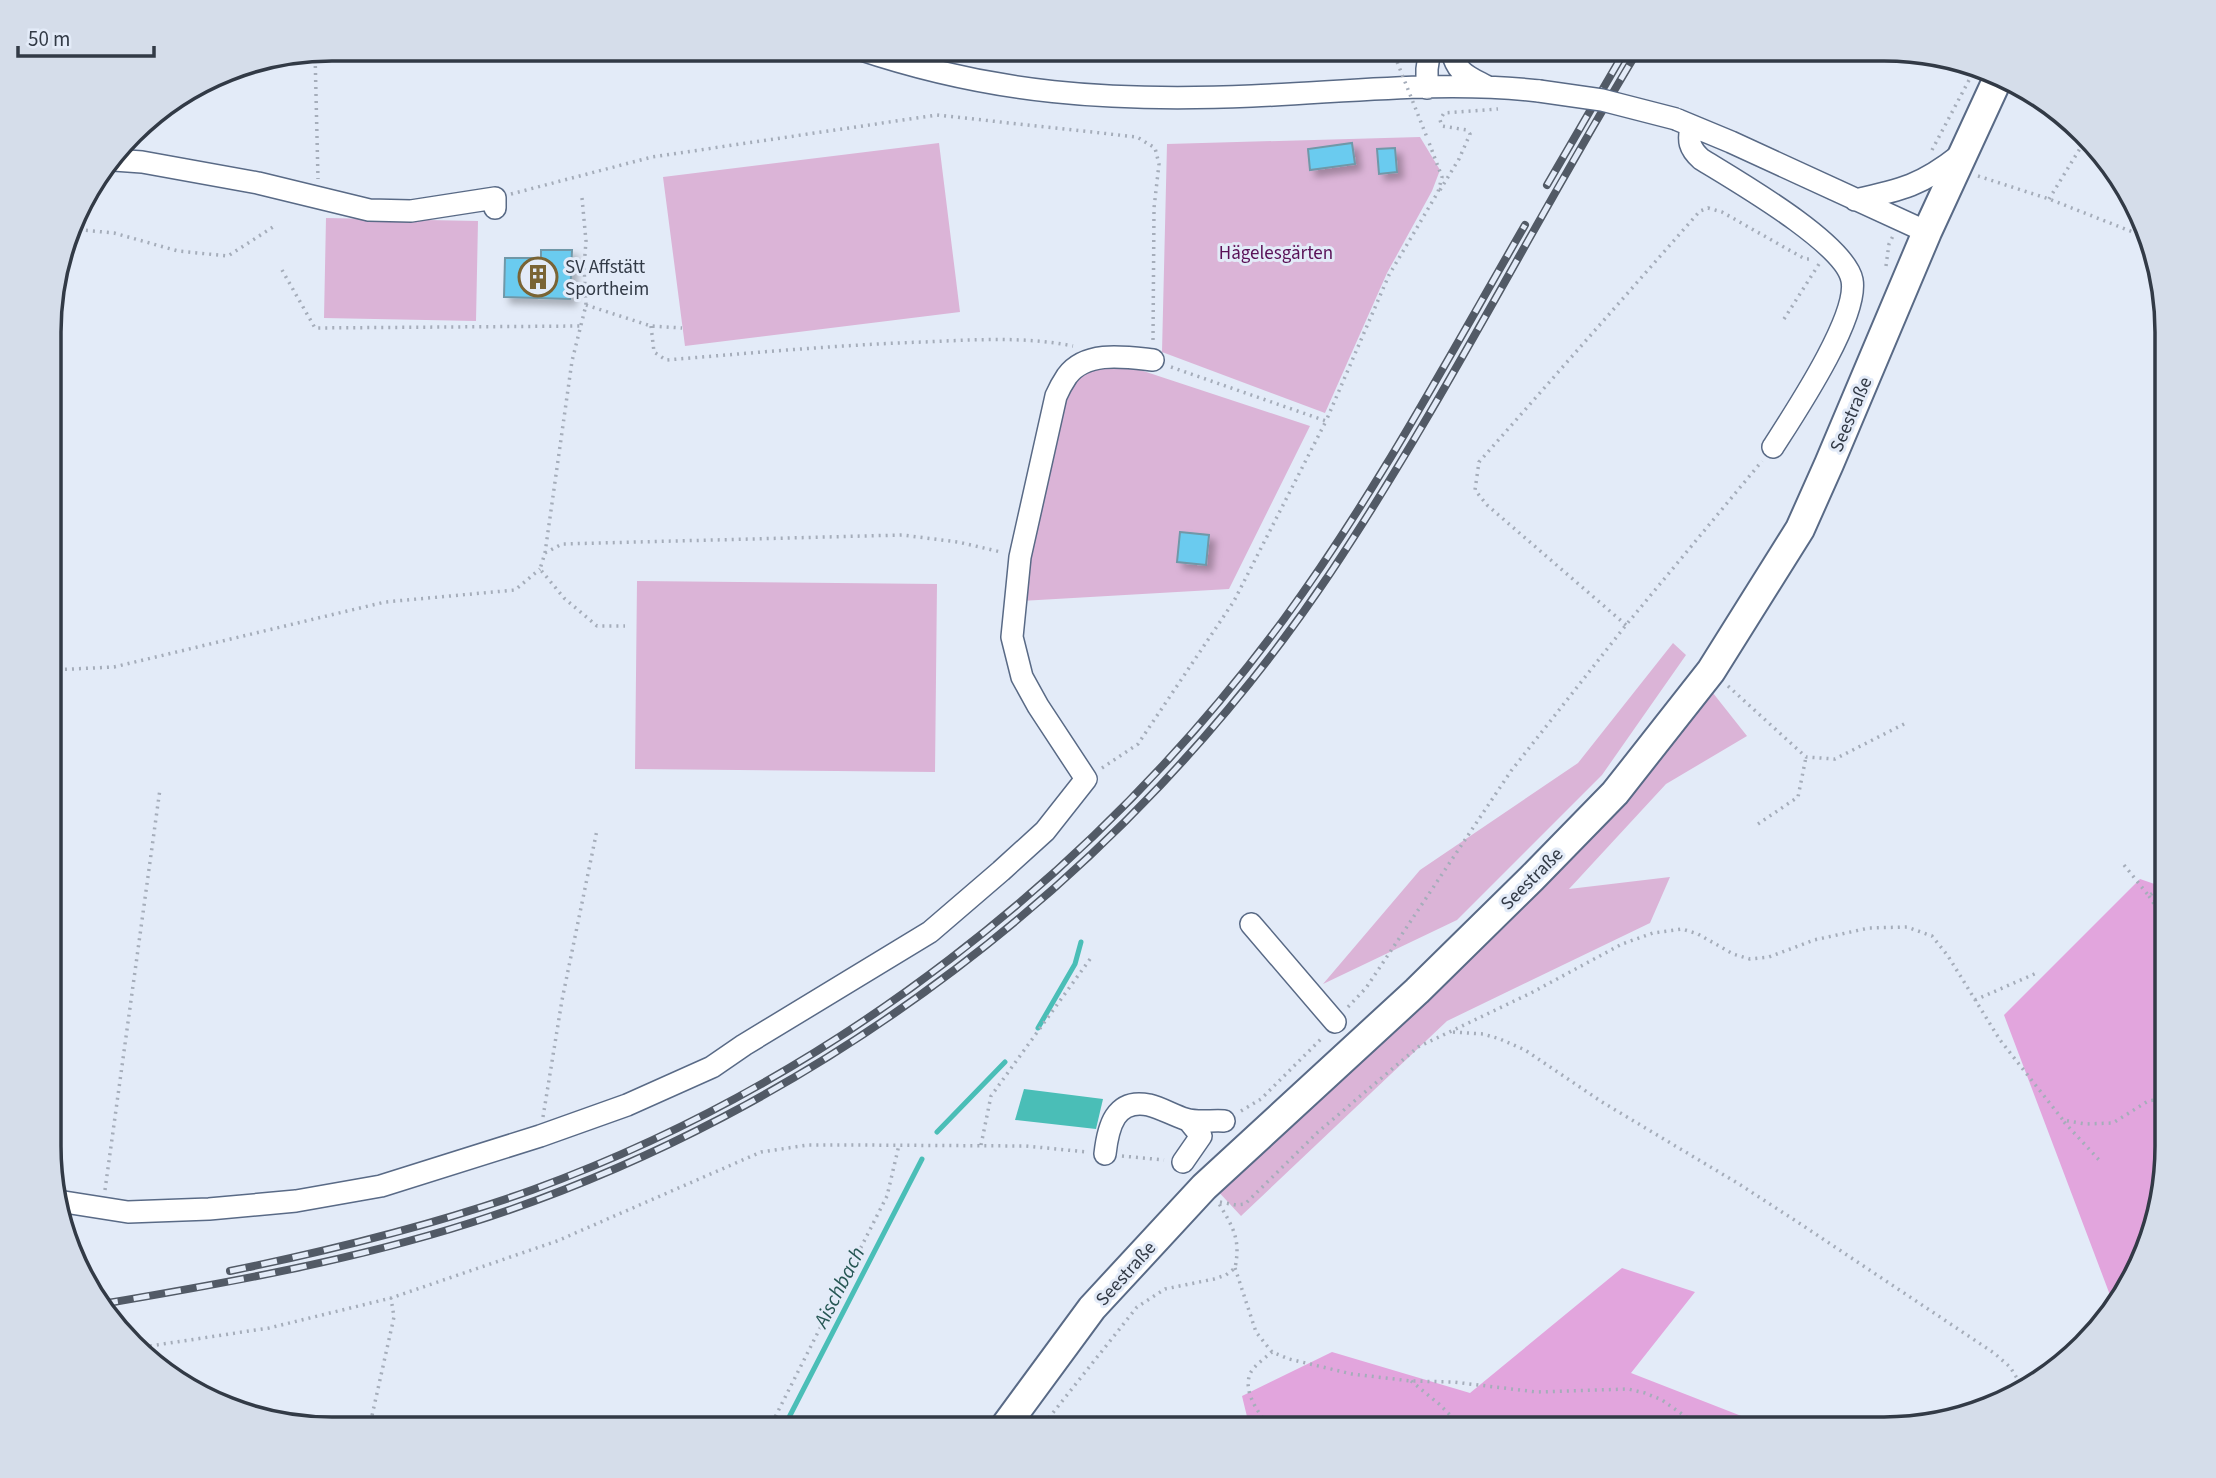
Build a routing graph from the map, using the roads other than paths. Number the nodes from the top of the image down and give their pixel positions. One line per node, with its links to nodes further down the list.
1 (898, 61): 6 (street)
2 (1428, 61): 6 (street)
3 (1453, 61): 5 (street)
4 (1995, 85): 8 (main road, Seestraße)
5 (1488, 87): 6 (street); 7 (street, bridge)
6 (1427, 88)
7 (1684, 123): 10 (street); 14 (street)
8 (1960, 160): 10 (street); 12 (main road, Seestraße)
9 (123, 161): 11 (street)
10 (1854, 200): 12 (street)
11 (495, 203)
12 (1927, 232): 22 (main road, Seestraße)
13 (1153, 360): 21 (street)
14 (1773, 447)
15 (1251, 924): 16 (street)
16 (1335, 1022)
17 (1188, 1120): 18 (street); 19 (street); 20 (street)
18 (1224, 1121)
19 (1105, 1154)
20 (1183, 1162)
21 (67, 1203)
22 (1012, 1417)

